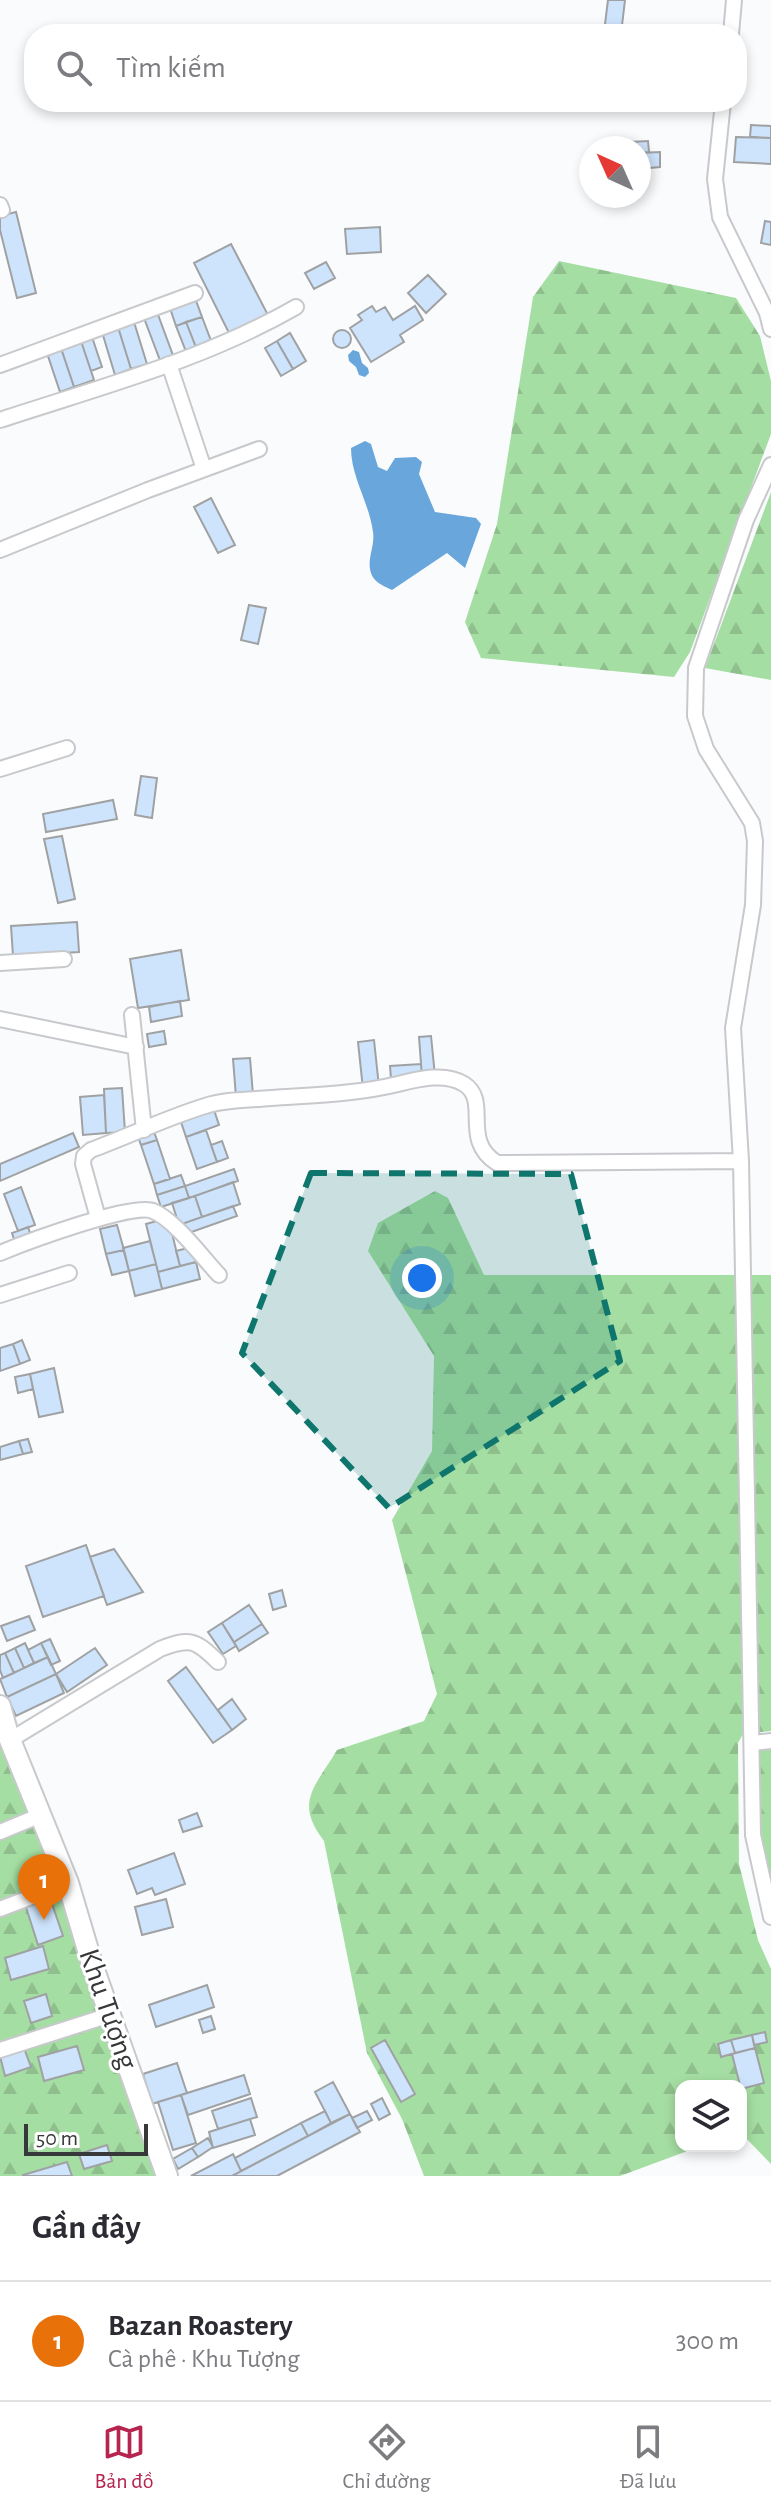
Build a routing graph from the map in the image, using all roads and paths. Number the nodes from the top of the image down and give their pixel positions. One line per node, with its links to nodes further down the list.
1 (734, 0): 2 (street)
2 (732, 24)
3 (722, 112): 6 (street)
4 (195, 293): 8 (street)
5 (296, 307): 7 (street)
6 (771, 329)
7 (169, 364): 9 (street); 12 (street)
8 (0, 365)
9 (0, 420)
10 (259, 449): 12 (street)
11 (771, 465): 22 (street)
12 (204, 469): 13 (street)
13 (0, 550)
14 (67, 748): 15 (street)
15 (0, 769)
16 (64, 959): 17 (street)
17 (0, 963)
18 (132, 1015): 20 (street)
19 (0, 1019): 20 (street)
20 (136, 1047): 21 (street)
21 (144, 1130): 22 (street); 23 (street)
22 (741, 1161): 32 (street)
23 (98, 1218): 24 (street); 26 (street)
24 (0, 1253)
25 (69, 1273): 27 (street)
26 (219, 1275)
27 (0, 1295)
28 (218, 1662): 30 (street)
29 (0, 1706): 30 (street, Khu Tượng)
30 (6, 1738): 33 (street, Khu Tượng)
31 (771, 1741): 32 (street)
32 (753, 1743): 37 (street)
33 (41, 1815): 34 (street); 35 (street, Khu Tượng)
34 (0, 1832)
35 (68, 1883): 36 (street); 38 (street, Khu Tượng)
36 (0, 1909)
37 (771, 1917)
38 (110, 2015): 39 (street); 40 (street, Khu Tượng)
39 (0, 2050)
40 (167, 2176)

